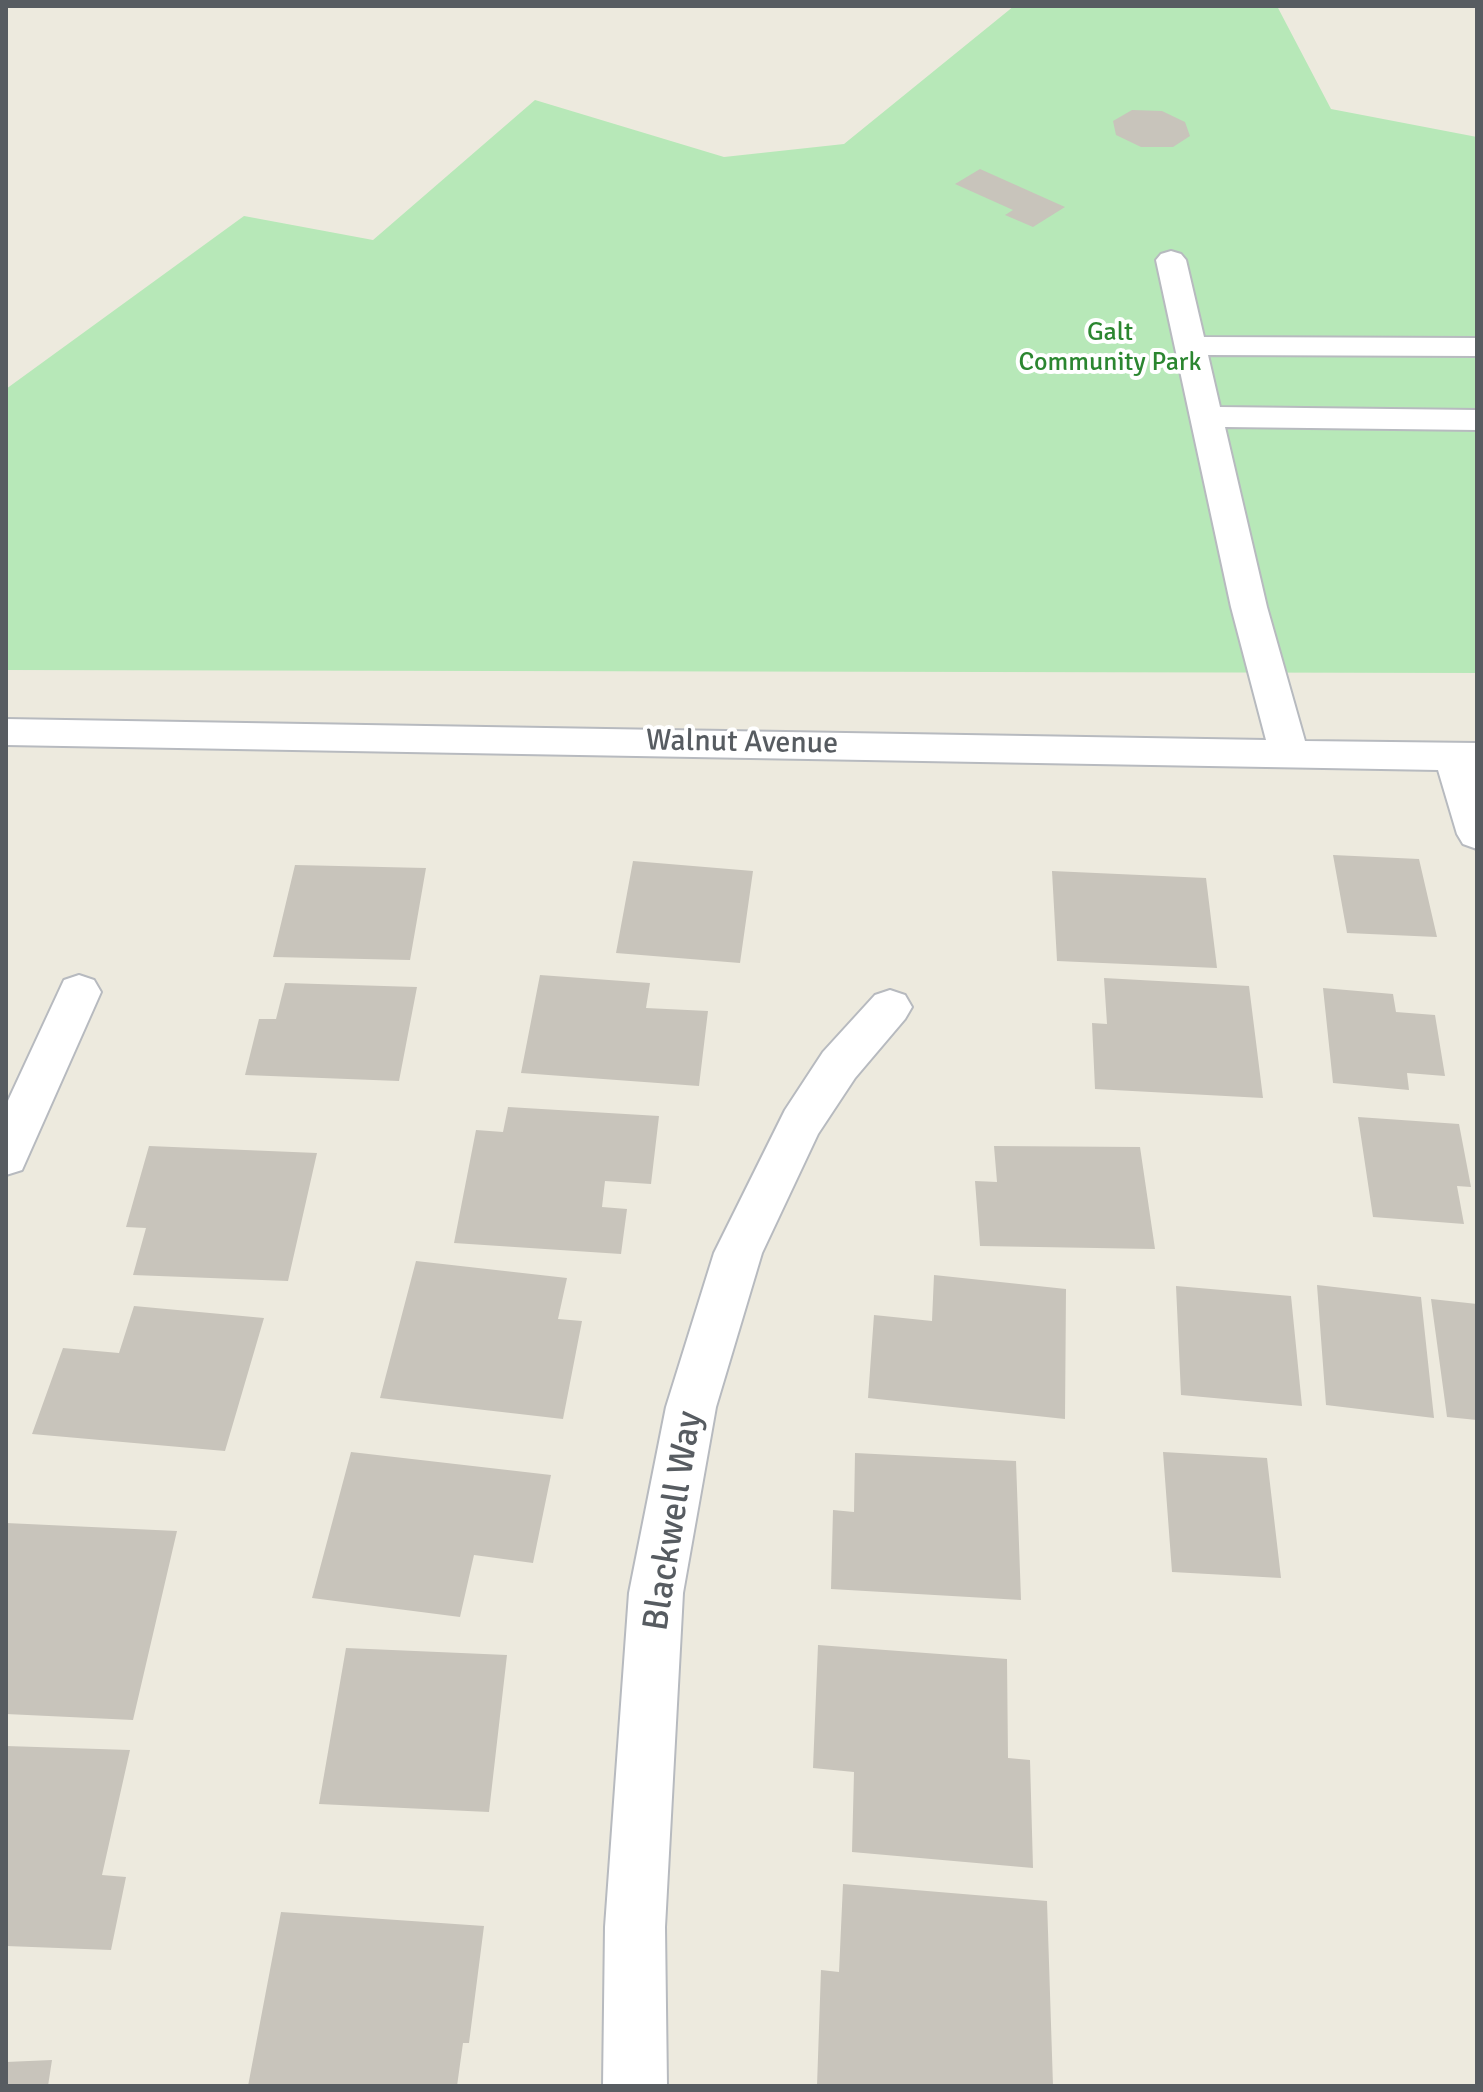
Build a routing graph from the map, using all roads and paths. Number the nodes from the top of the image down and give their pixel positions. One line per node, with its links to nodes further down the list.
1 (1171, 260): 2 (street)
2 (1189, 346): 3 (street); 4 (street)
3 (1477, 347)
4 (1206, 417): 5 (street); 7 (street)
5 (1477, 420)
6 (6, 732): 7 (street, Walnut Avenue)
7 (1289, 752): 8 (street, Walnut Avenue)
8 (1465, 756): 9 (street)
9 (1477, 834)
10 (79, 992): 12 (street)
11 (890, 1007): 13 (street, Blackwell Way)
12 (6, 1156)
13 (635, 2086)

